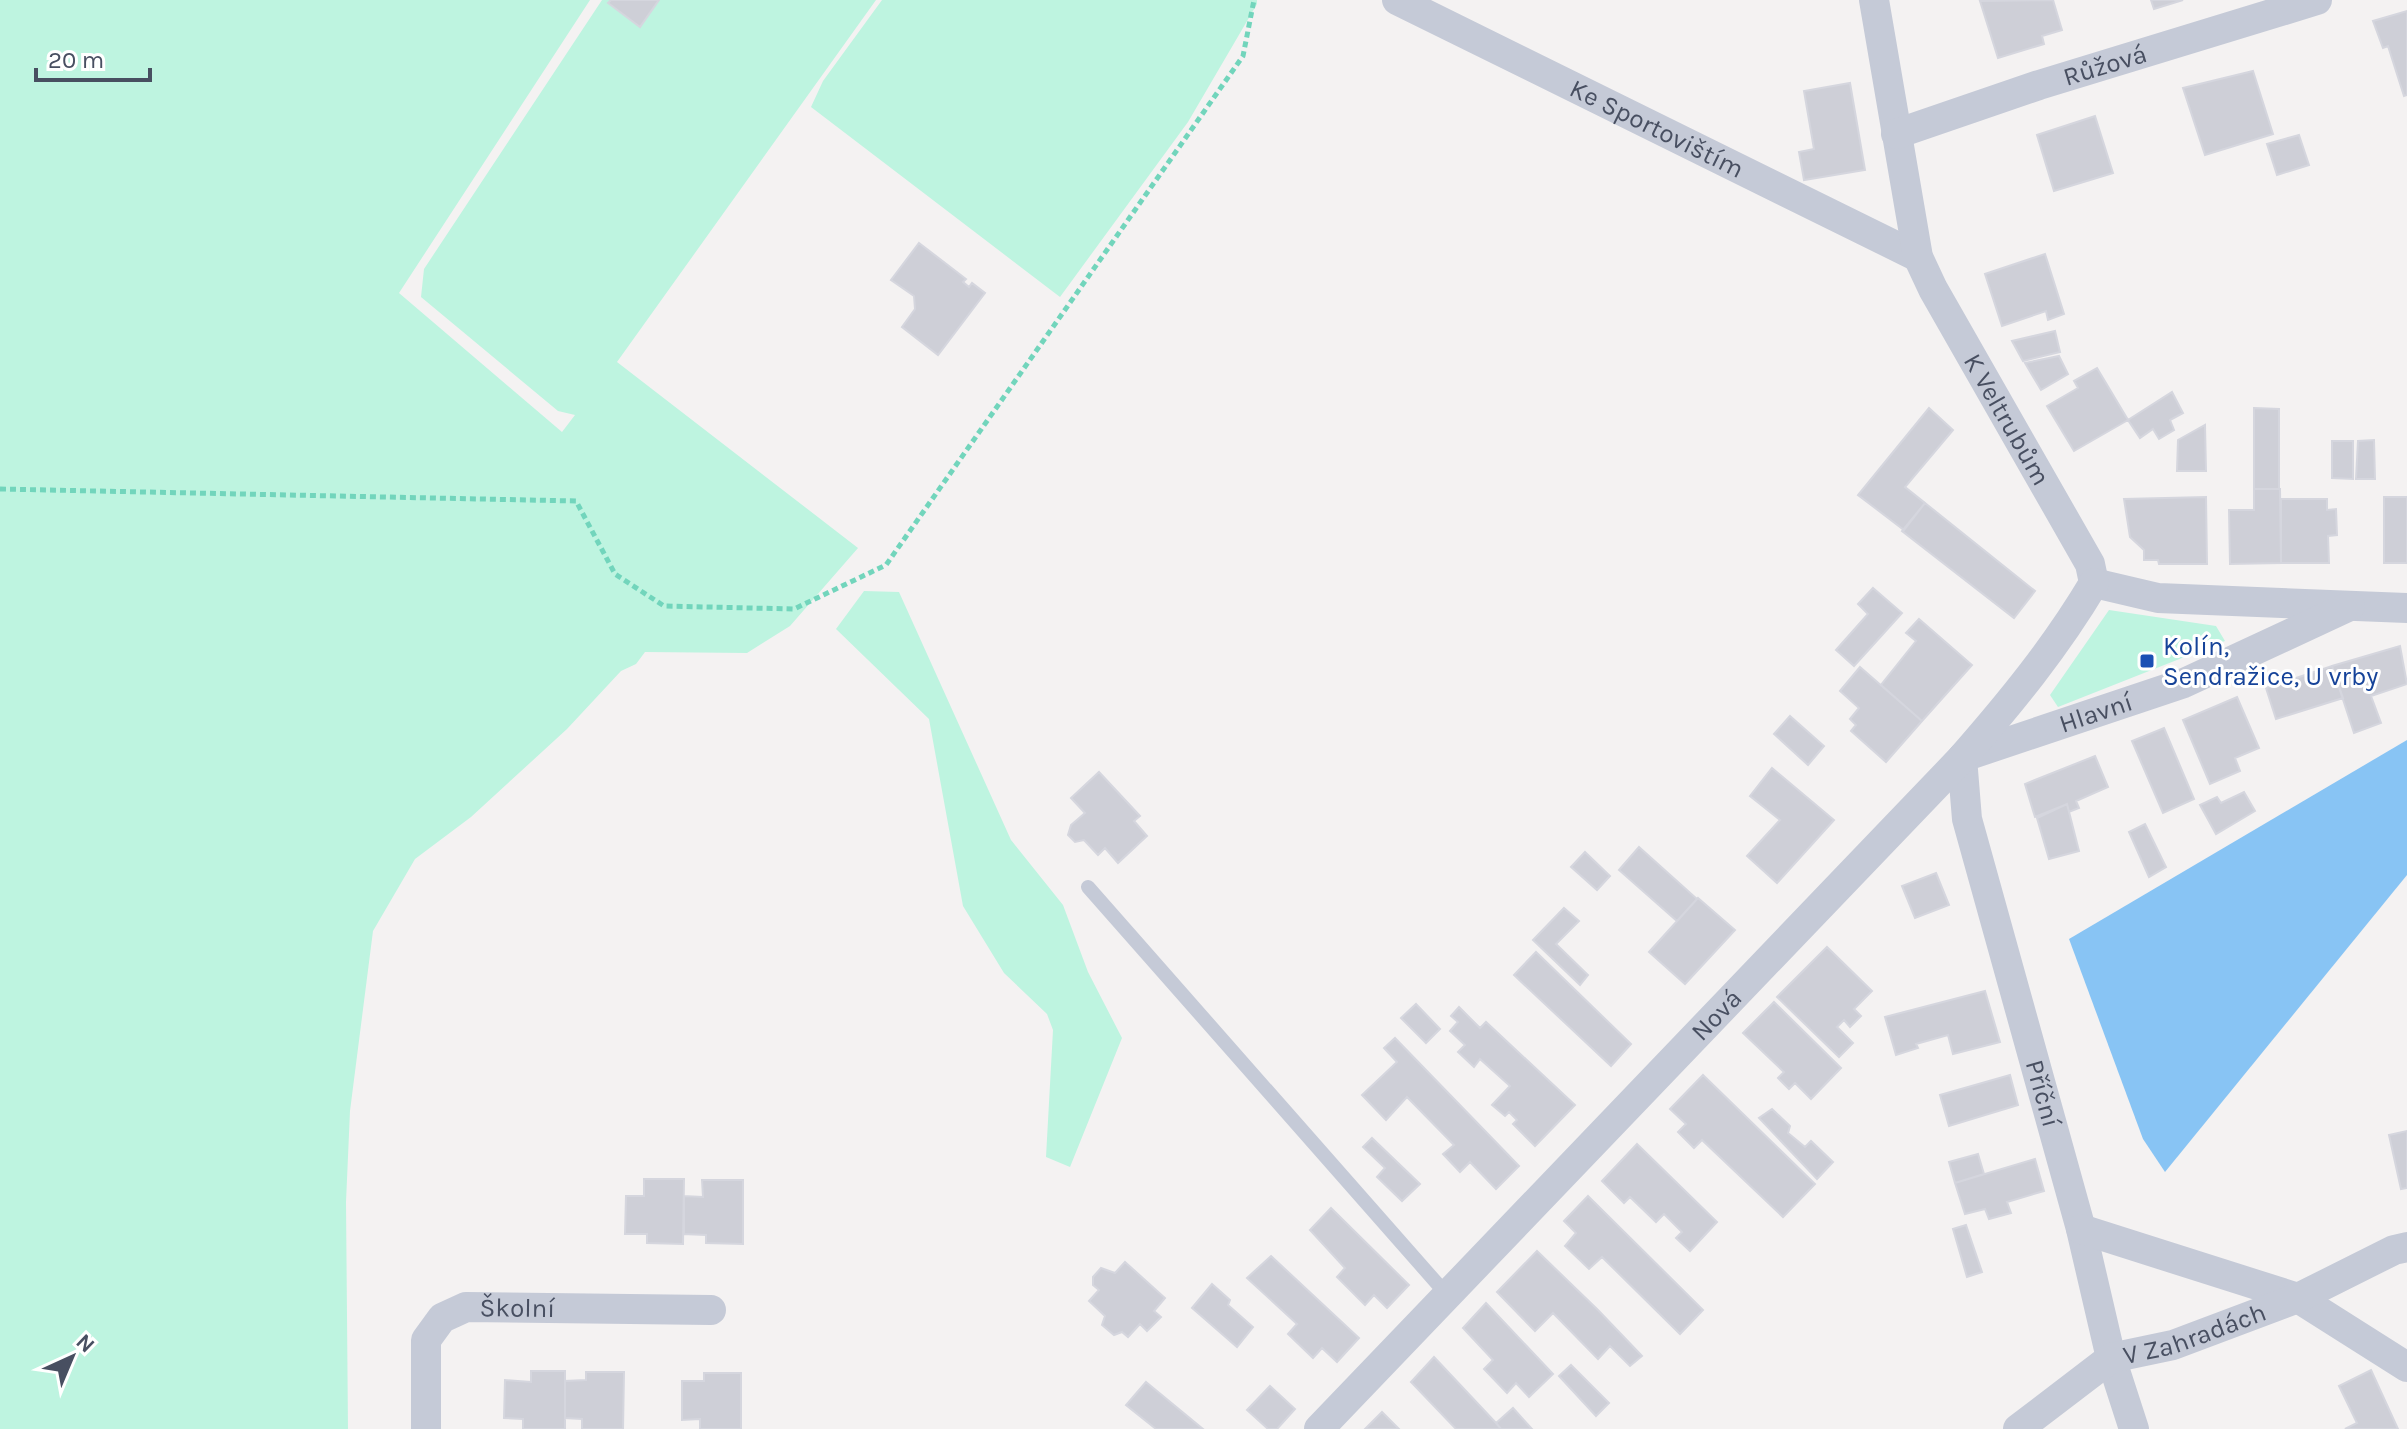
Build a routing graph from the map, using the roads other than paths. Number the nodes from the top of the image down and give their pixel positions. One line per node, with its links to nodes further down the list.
1 (1397, 0): 5 (street, Ke Sportovištím)
2 (1874, 0): 4 (street, K Veltrubům)
3 (2317, 0): 4 (street, Růžová)
4 (1896, 134): 5 (street, K Veltrubům)
5 (1918, 257): 6 (street, K Veltrubům)
6 (2094, 583): 7 (street); 9 (street, Nová)
7 (2350, 606): 8 (street, Hlavní); 9 (street, Hlavní)
8 (2407, 608)
9 (1962, 758): 11 (street, Příční); 13 (street, Nová)
10 (1088, 887): 13 (lane)
11 (2081, 1229): 14 (street, V Zahradách); 16 (street, Příční)
12 (2407, 1247): 14 (street, V Zahradách)
13 (1449, 1297): 19 (street, Nová)
14 (2298, 1298): 16 (street, V Zahradách); 17 (street)
15 (711, 1310): 18 (street, Školní)
16 (2111, 1358): 20 (street, V Zahradách); 21 (street, Příční)
17 (2407, 1367)
18 (426, 1429)
19 (1319, 1429)
20 (2018, 1429)
21 (2134, 1429)

